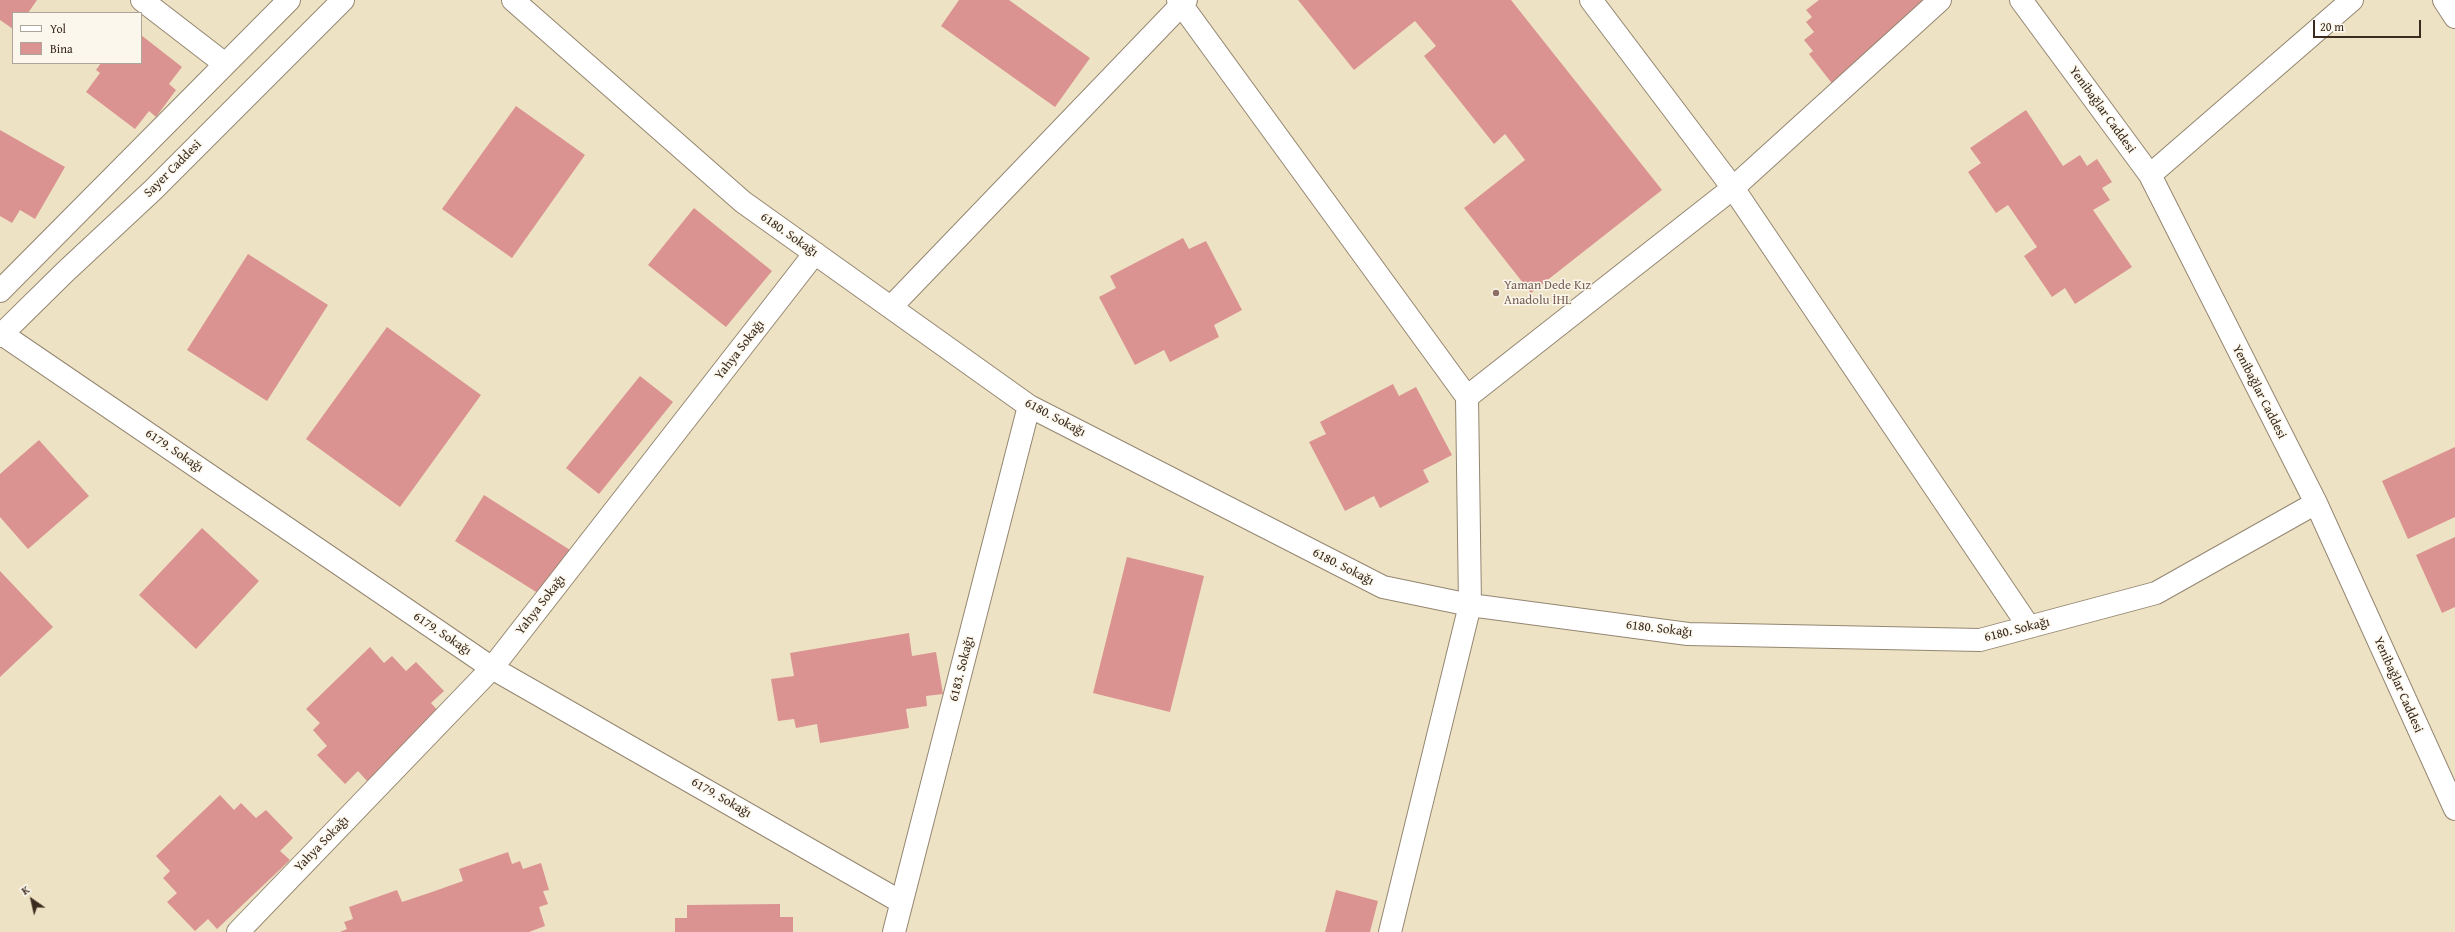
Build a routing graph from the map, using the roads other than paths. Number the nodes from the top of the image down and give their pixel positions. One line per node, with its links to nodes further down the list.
1 (142, 0): 12 (street)
2 (289, 0): 12 (street)
3 (343, 0): 18 (street, Sayer Caddesi)
4 (513, 0): 15 (street, 6180. Sokağı)
5 (1591, 0): 14 (street)
6 (1940, 0): 14 (street)
7 (2021, 0): 13 (street, Yenibağlar Caddesi)
8 (2352, 0): 13 (street)
9 (2444, 0): 11 (street)
10 (1182, 1): 17 (street); 19 (street)
11 (2455, 17)
12 (225, 64): 16 (street)
13 (2150, 175): 21 (street, Yenibağlar Caddesi)
14 (1733, 188): 19 (street); 23 (street)
15 (815, 253): 17 (street, 6180. Sokağı); 24 (street, Yahya Sokağı)
16 (0, 291)
17 (891, 307): 20 (street, 6180. Sokağı)
18 (1, 335): 24 (street, 6179. Sokağı)
19 (1467, 397): 22 (street)
20 (1030, 406): 22 (street, 6180. Sokağı); 26 (street, 6183. Sokağı)
21 (2316, 503): 23 (street, 6180. Sokağı); 25 (street, Yenibağlar Caddesi)
22 (1470, 605): 23 (street, 6180. Sokağı); 29 (street)
23 (2029, 627)
24 (492, 668): 26 (street, 6179. Sokağı); 27 (street, Yahya Sokağı)
25 (2455, 809)
26 (901, 902): 28 (street, 6183. Sokağı)
27 (238, 932)
28 (894, 932)
29 (1390, 932)

